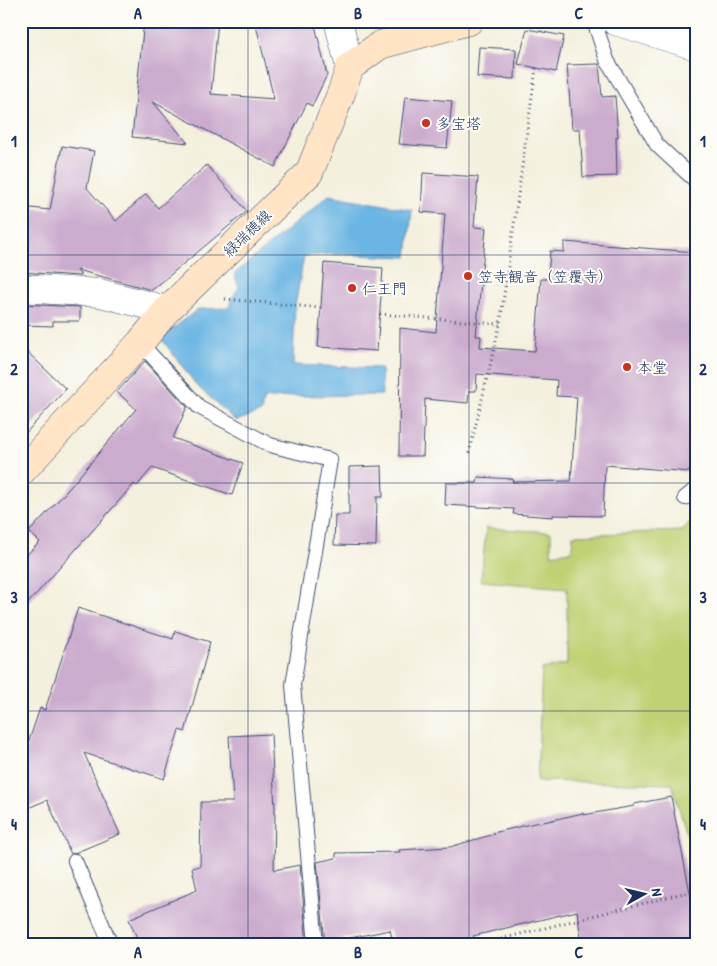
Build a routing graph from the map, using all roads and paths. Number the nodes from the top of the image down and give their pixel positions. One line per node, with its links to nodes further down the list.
1 (338, 21): 8 (street)
2 (469, 21): 8 (main road)
3 (539, 21): 6 (path)
4 (594, 21): 10 (lane)
5 (615, 21): 7 (street)
6 (541, 32)
7 (696, 46)
8 (350, 68): 14 (main road, 緑瑞穂線)
9 (536, 68): 16 (path)
10 (696, 181)
11 (21, 288): 14 (street)
12 (231, 300): 13 (path)
13 (320, 308)
14 (167, 310): 17 (main road, 緑瑞穂線)
15 (380, 314): 16 (path)
16 (500, 324): 18 (path)
17 (140, 343): 19 (main road, 緑瑞穂線); 25 (lane)
18 (469, 453)
19 (21, 472)
20 (696, 489): 21 (lane)
21 (685, 498)
22 (76, 860): 24 (lane)
23 (696, 890): 26 (path)
24 (111, 945)
25 (316, 945)
26 (477, 945)

